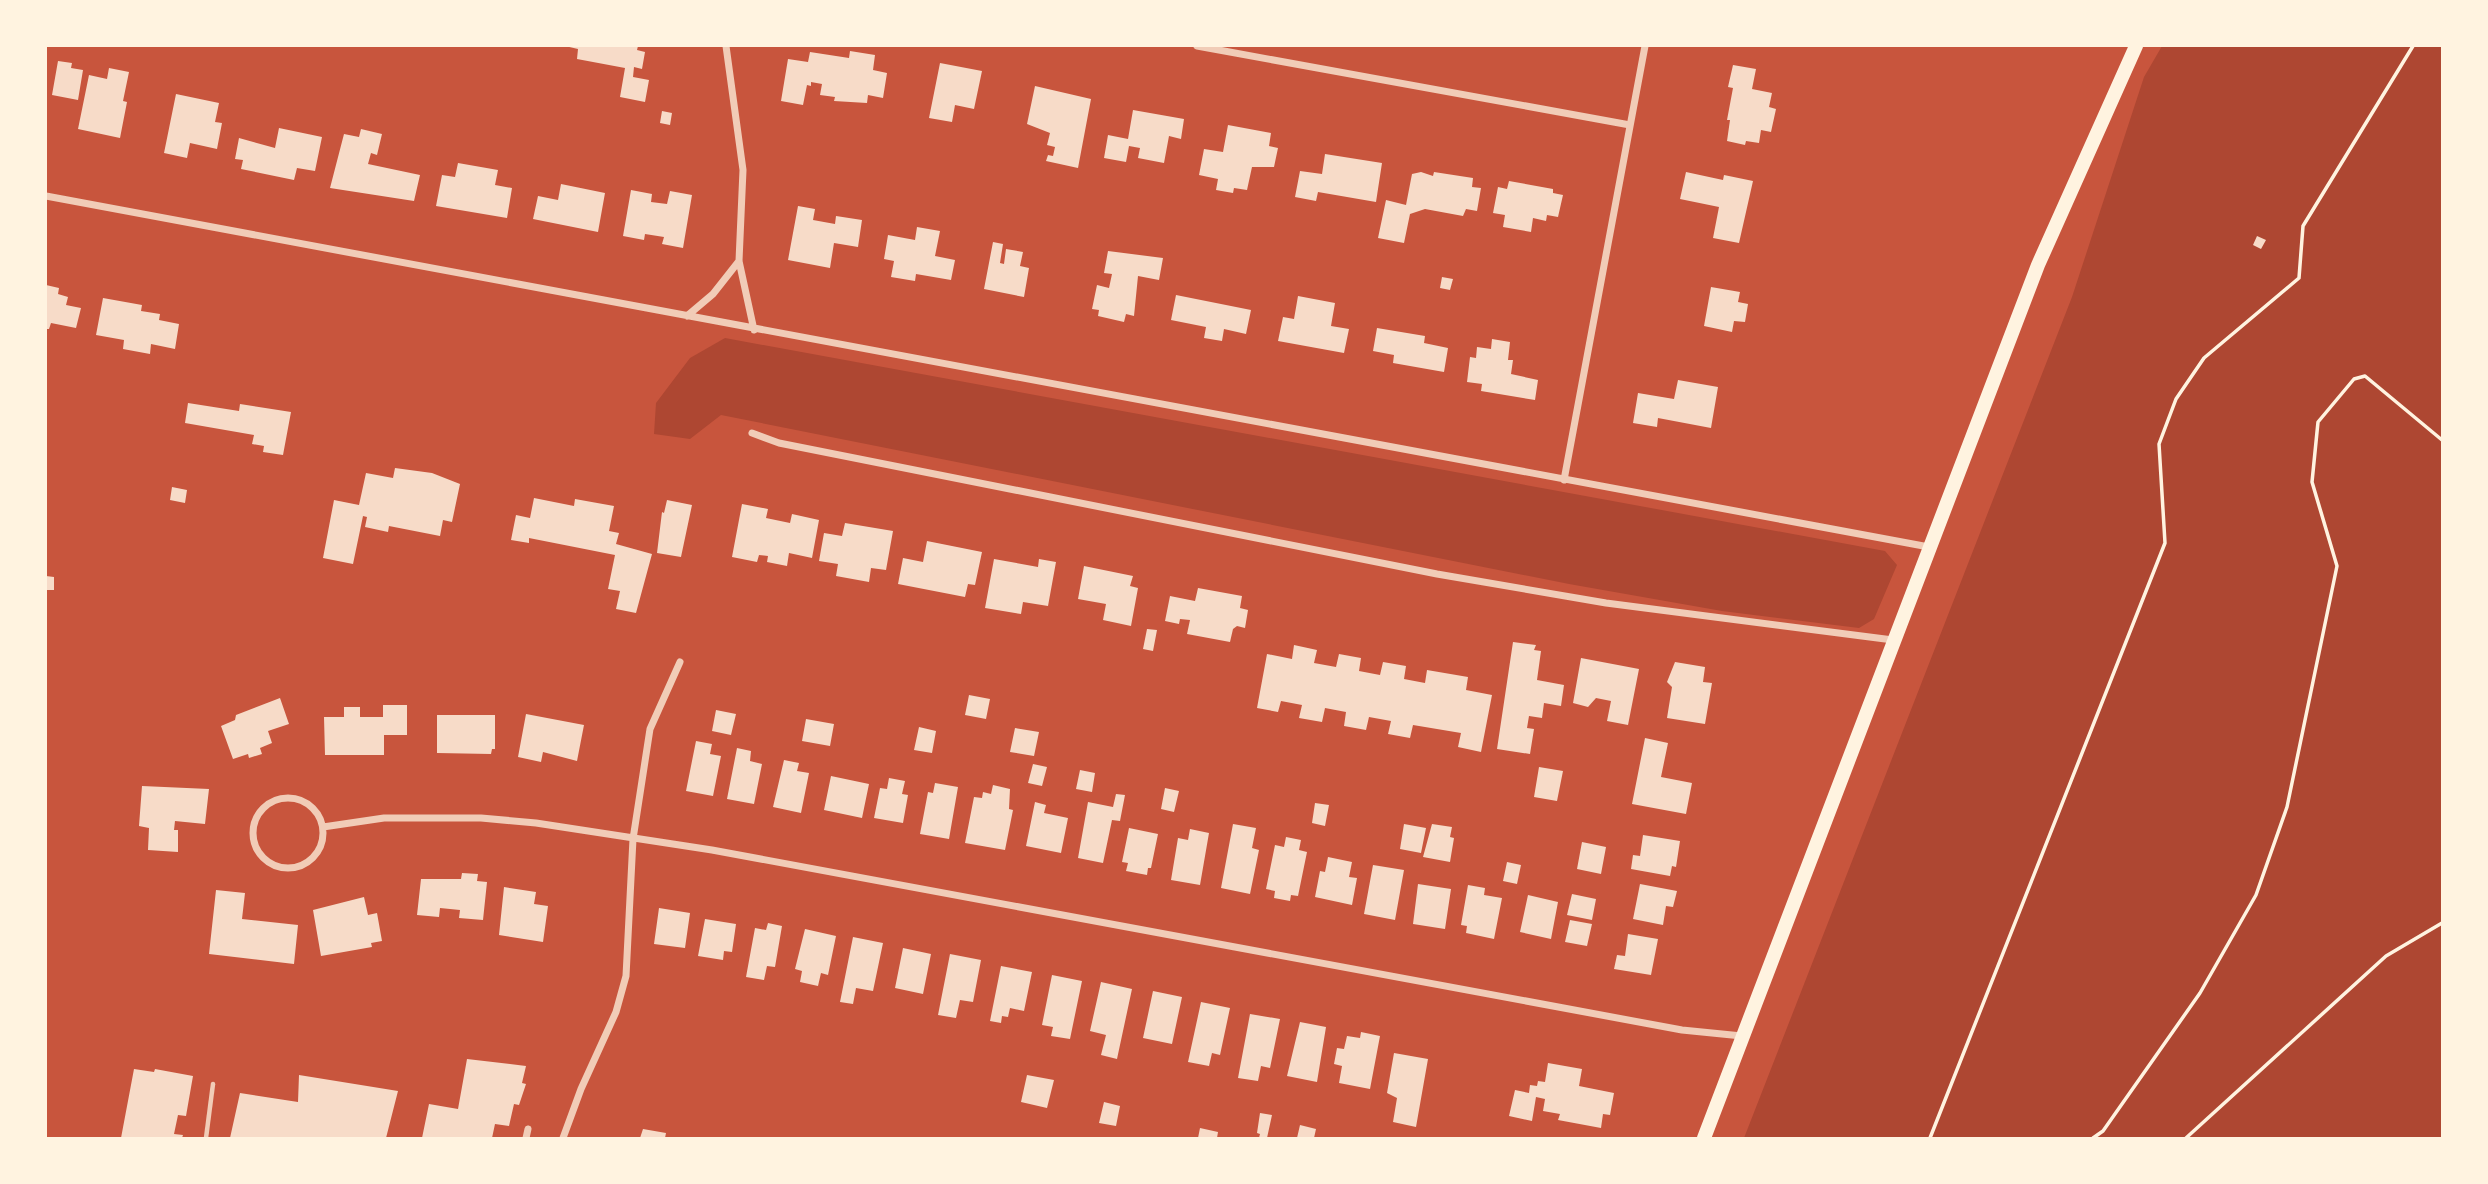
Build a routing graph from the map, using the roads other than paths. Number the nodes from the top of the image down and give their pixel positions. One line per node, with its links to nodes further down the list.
1 (726, 46): 7 (street)
2 (1197, 46): 5 (street)
3 (1645, 46): 5 (street)
4 (2136, 46): 12 (main road)
5 (1630, 125): 11 (street)
6 (46, 196): 8 (street)
7 (739, 261): 8 (street); 9 (street)
8 (687, 316): 9 (street)
9 (754, 330): 11 (street)
10 (752, 433): 13 (street)
11 (1564, 480): 12 (street)
12 (1929, 547): 13 (main road)
13 (1893, 640): 17 (main road)
14 (680, 662): 16 (street)
15 (323, 827): 15 (street); 16 (street)
16 (633, 839): 17 (street); 22 (street)
17 (1743, 1037): 23 (main road)
18 (213, 1084): 20 (lane)
19 (528, 1129): 21 (street)
20 (206, 1139)
21 (526, 1139)
22 (563, 1139)
23 (1704, 1139)

